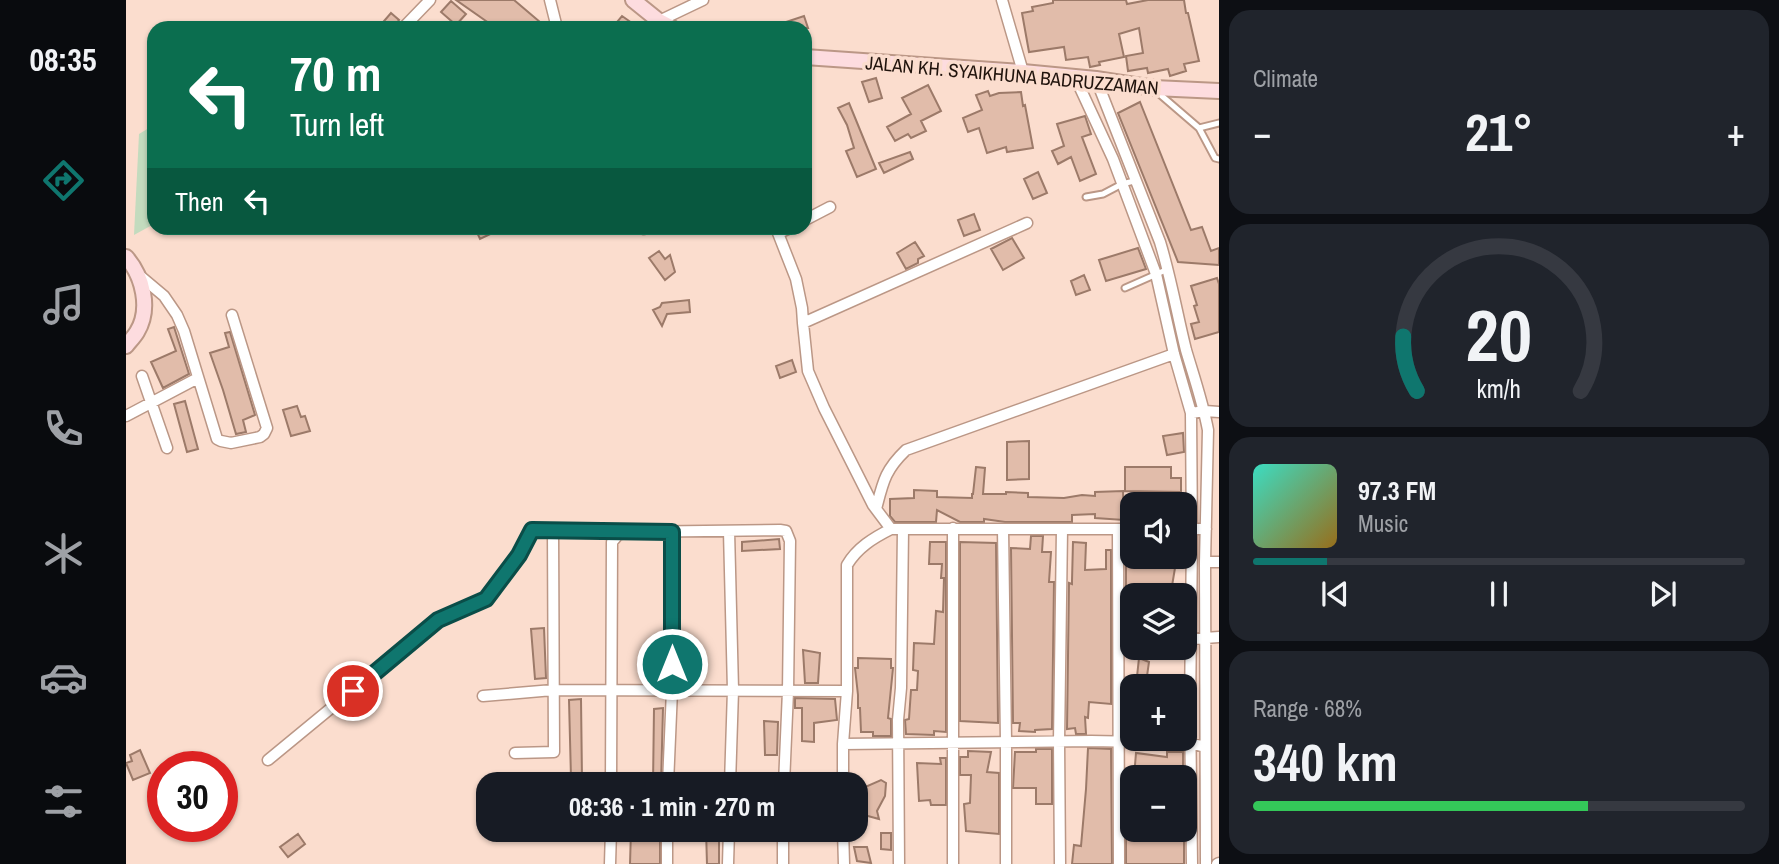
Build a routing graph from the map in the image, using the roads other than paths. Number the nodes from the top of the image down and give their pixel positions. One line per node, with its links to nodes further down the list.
1 (430, 0): 6 (street)
2 (550, 0): 7 (street)
3 (633, 0): 8 (main road)
4 (703, 0): 9 (street)
5 (1002, 0): 11 (street)
6 (410, 21)
7 (555, 21)
8 (662, 21)
9 (671, 21)
10 (812, 57): 11 (main road, JALAN KH. SYAIKHUNA BADRUZZAMAN)
11 (1023, 72): 12 (main road, JALAN KH. SYAIKHUNA BADRUZZAMAN)
12 (1075, 77): 13 (main road, JALAN KH. SYAIKHUNA BADRUZZAMAN); 20 (street)
13 (1096, 79): 14 (main road, JALAN KH. SYAIKHUNA BADRUZZAMAN); 19 (street)
14 (1154, 88): 15 (main road, JALAN KH. SYAIKHUNA BADRUZZAMAN); 17 (lane)
15 (1219, 91)
16 (1219, 123): 17 (lane)
17 (1199, 128): 18 (lane)
18 (1219, 159)
19 (1134, 181): 20 (lane); 27 (street)
20 (1122, 184): 21 (lane); 29 (street)
21 (1086, 197)
22 (831, 208): 23 (street)
23 (812, 217)
24 (1027, 223): 32 (street)
25 (780, 235): 32 (street)
26 (126, 257): 28 (main road)
27 (1168, 269): 29 (lane); 38 (street)
28 (137, 273): 33 (main road); 36 (street)
29 (1156, 274): 30 (lane); 34 (street)
30 (1125, 288)
31 (232, 315): 36 (street)
32 (803, 323): 44 (street)
33 (126, 346)
34 (1174, 354): 40 (street); 44 (street)
35 (142, 376): 37 (street)
36 (198, 378): 37 (street)
37 (151, 403): 41 (street); 42 (street)
38 (1205, 411): 39 (street); 40 (street); 52 (street)
39 (1219, 412)
40 (1191, 413): 43 (street)
41 (126, 416)
42 (167, 449)
43 (1190, 492)
44 (876, 509): 48 (street)
45 (953, 528): 49 (street); 50 (street); 72 (street)
46 (1118, 528): 51 (street); 73 (street)
47 (1197, 528): 52 (street)
48 (891, 529): 49 (street); 67 (street)
49 (903, 529): 71 (street)
50 (1003, 529): 51 (street); 70 (street)
51 (1062, 529): 69 (street)
52 (1206, 529): 57 (street)
53 (552, 530): 55 (street); 62 (street); 79 (street)
54 (729, 531): 56 (street); 65 (street); 66 (street)
55 (626, 532): 56 (street); 63 (street)
56 (672, 532): 64 (street)
57 (1205, 562): 58 (street); 59 (street)
58 (1219, 562)
59 (1206, 637): 60 (street); 61 (street); 76 (street)
60 (1219, 637)
61 (1197, 638)
62 (553, 690): 63 (street); 68 (street); 78 (street)
63 (611, 690): 64 (street); 80 (street)
64 (672, 690): 65 (street); 81 (street)
65 (733, 690): 66 (street); 82 (street)
66 (788, 691): 67 (street); 83 (street)
67 (847, 691): 74 (street)
68 (482, 696)
69 (1059, 741): 70 (street); 73 (street); 98 (street)
70 (1006, 742): 72 (street); 97 (street)
71 (899, 743): 72 (street); 74 (street); 95 (street)
72 (954, 743): 96 (street)
73 (1118, 743): 99 (street)
74 (843, 744): 84 (street)
75 (1197, 745): 76 (street)
76 (1205, 747): 101 (street)
77 (1190, 751): 100 (street)
78 (515, 752)
79 (268, 760)
80 (611, 772)
81 (669, 772)
82 (730, 772)
83 (785, 772)
84 (843, 772)
85 (611, 842): 90 (street)
86 (667, 842): 91 (street)
87 (729, 842): 92 (street)
88 (783, 842): 93 (street)
89 (843, 842): 94 (street)
90 (610, 864)
91 (667, 864)
92 (728, 864)
93 (783, 864)
94 (844, 864)
95 (899, 864)
96 (953, 864)
97 (1006, 864)
98 (1060, 864)
99 (1118, 864)
100 (1192, 864)
101 (1206, 864)

